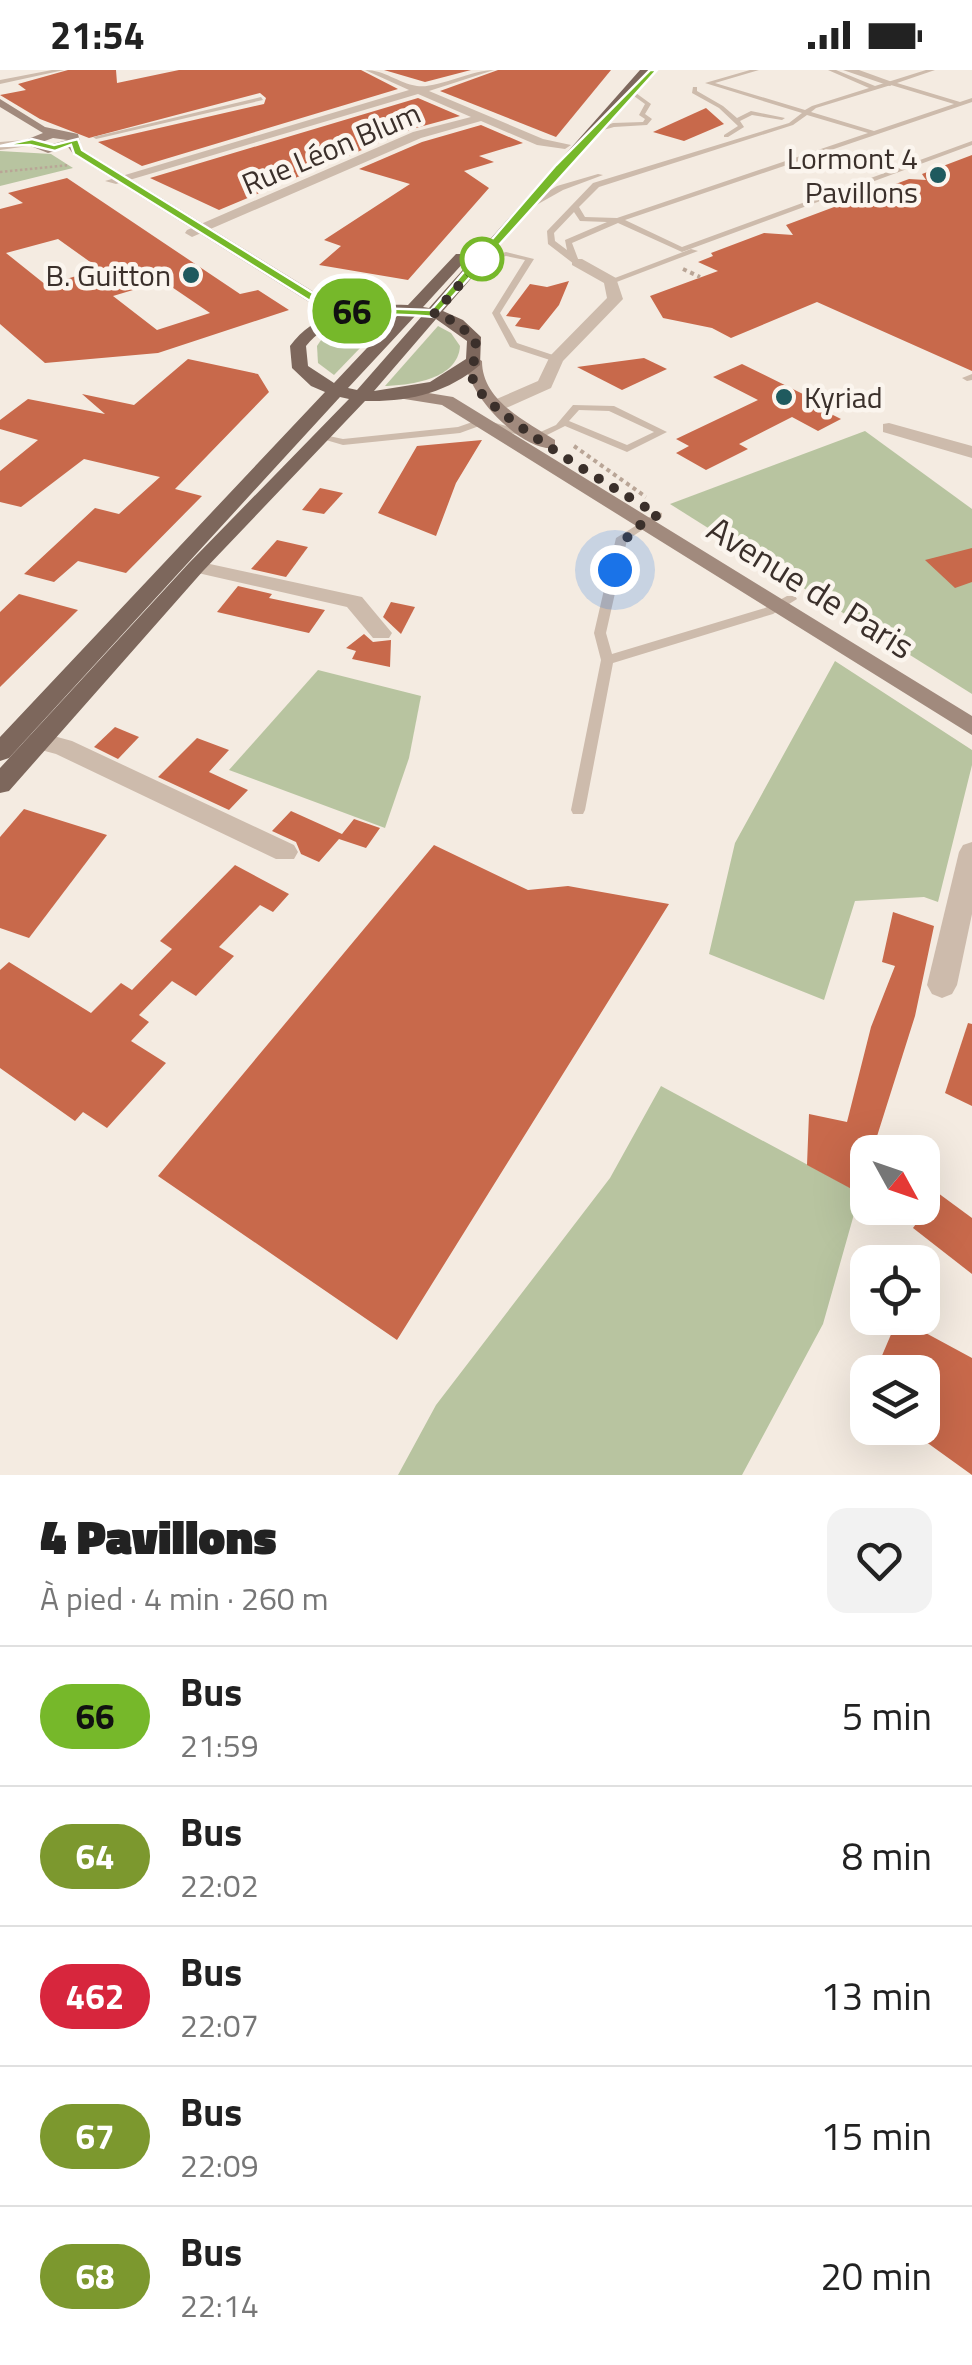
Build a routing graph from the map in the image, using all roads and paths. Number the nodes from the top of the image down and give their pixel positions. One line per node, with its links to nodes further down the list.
1 (61, 70): 12 (lane)
2 (370, 70): 17 (street)
3 (489, 70): 17 (street)
4 (649, 70): 11 (main road)
5 (756, 70): 14 (lane)
6 (831, 70): 16 (lane)
7 (848, 70): 13 (street)
8 (910, 70): 10 (lane)
9 (932, 70): 10 (lane)
10 (921, 73): 13 (lane)
11 (632, 77): 29 (main road); 29 (lane); 35 (main road)
12 (0, 82)
13 (890, 83): 16 (lane); 22 (lane)
14 (708, 84): 15 (lane); 21 (lane)
15 (695, 88): 24 (lane); 27 (lane)
16 (874, 88): 25 (lane)
17 (416, 90): 26 (street); 41 (street)
18 (260, 99): 32 (lane)
19 (972, 100): 22 (lane)
20 (0, 102): 31 (main road)
21 (768, 103): 24 (lane); 25 (lane)
22 (960, 104): 30 (lane)
23 (0, 110): 33 (main road)
24 (757, 110): 27 (lane); 28 (lane)
25 (804, 112): 28 (lane); 30 (lane)
26 (482, 117): 35 (street); 45 (street, Rue Léon Blum)
27 (737, 120): 42 (lane)
28 (778, 127): 43 (lane)
29 (591, 133): 42 (main road)
30 (875, 133): 44 (lane)
31 (58, 134): 33 (main road); 34 (main road)
32 (96, 137)
33 (34, 140): 36 (street); 38 (main road)
34 (75, 141): 38 (main road); 41 (main road)
35 (564, 145): 49 (main road)
36 (0, 146)
37 (972, 147): 44 (lane); 48 (lane)
38 (48, 149): 39 (main road)
39 (82, 162): 40 (path); 41 (main road)
40 (0, 172)
41 (116, 180): 45 (main road)
42 (528, 206): 46 (main road)
43 (575, 207): 44 (lane); 47 (lane)
44 (618, 220): 47 (lane)
45 (197, 232): 50 (main road); 52 (main road)
46 (480, 261): 51 (main road); 54 (lane)
47 (576, 262): 48 (street)
48 (611, 281): 54 (street)
49 (413, 310): 50 (main road); 51 (main road); 53 (main road)
50 (360, 312): 52 (main road)
51 (434, 314): 53 (main road); 55 (main road)
52 (318, 326): 56 (main road)
53 (395, 344): 56 (main road); 57 (main road)
54 (548, 355): 59 (street)
55 (474, 362): 58 (main road); 59 (main road, Avenue de Paris)
56 (338, 390): 57 (main road); 74 (main road)
57 (362, 394): 58 (main road); 64 (main road)
58 (404, 394): 60 (main road, Avenue de Paris)
59 (498, 405): 63 (main road, Avenue de Paris)
60 (481, 422): 63 (lane); 64 (lane); 66 (main road, Avenue de Paris)
61 (564, 422): 61 (lane); 63 (lane)
62 (889, 428): 65 (street)
63 (544, 434): 66 (main road, Avenue de Paris); 66 (path)
64 (324, 438): 67 (main road)
65 (972, 452)
66 (651, 512): 68 (main road, Avenue de Paris); 70 (lane)
67 (196, 568): 69 (street); 73 (main road)
68 (786, 603): 70 (lane); 71 (main road, Avenue de Paris); 72 (main road, Avenue de Paris)
69 (381, 633)
70 (607, 660): 76 (lane)
71 (972, 710)
72 (972, 727)
73 (39, 740): 75 (main road); 77 (street)
74 (0, 752)
75 (0, 784)
76 (578, 810)
77 (286, 852)
78 (972, 852): 79 (street)
79 (942, 985)

